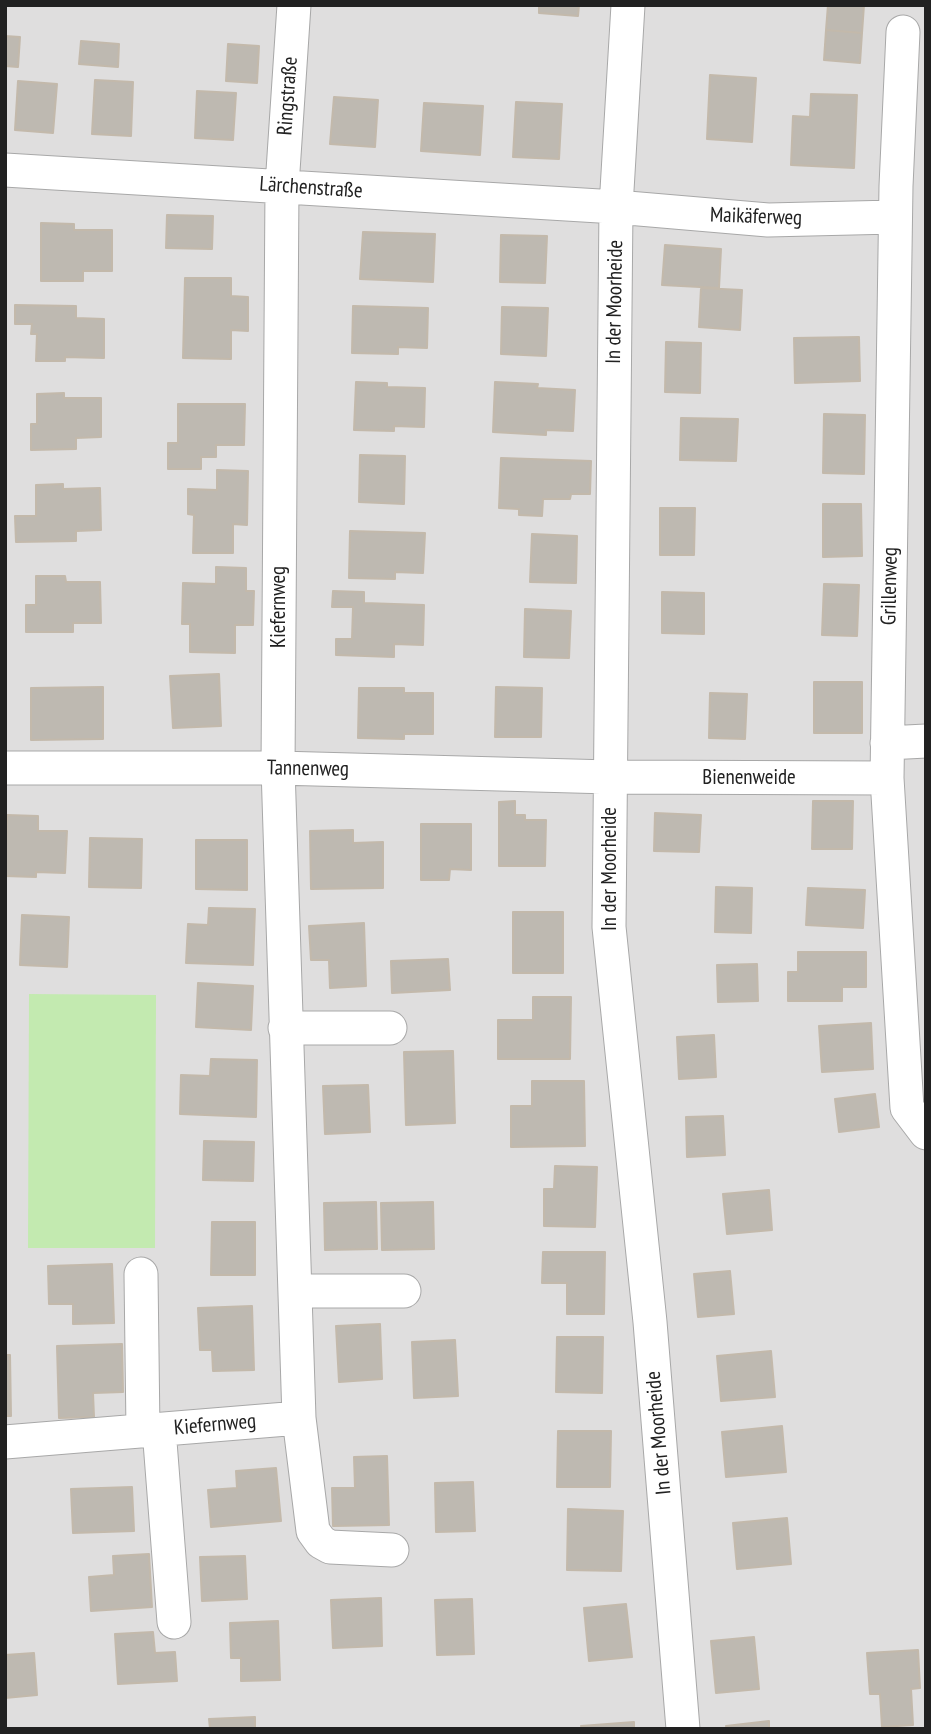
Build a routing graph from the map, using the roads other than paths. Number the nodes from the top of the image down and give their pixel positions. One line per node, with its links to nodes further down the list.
1 (294, 5): 5 (street, Ringstraße)
2 (628, 5): 7 (street, In der Moorheide)
3 (903, 32): 6 (street, Grillenweg)
4 (5, 170): 5 (street, Lärchenstraße)
5 (282, 186): 7 (street, Lärchenstraße); 11 (street, Kiefernweg)
6 (906, 196): 7 (street, Maikäferweg); 9 (street, Grillenweg)
7 (616, 207): 12 (street, In der Moorheide)
8 (926, 741): 9 (street)
9 (887, 743): 13 (street, Grillenweg)
10 (5, 768): 11 (street, Tannenweg)
11 (278, 768): 12 (street, Tannenweg); 14 (street, Kiefernweg)
12 (610, 777): 13 (street, Bienenweide); 25 (street, In der Moorheide)
13 (887, 778): 16 (street, Grillenweg)
14 (285, 1028): 15 (street); 18 (street, Kiefernweg)
15 (390, 1028)
16 (926, 1133)
17 (141, 1274): 21 (street)
18 (295, 1291): 19 (street); 20 (street, Kiefernweg)
19 (404, 1291)
20 (299, 1418): 21 (street, Kiefernweg); 23 (street)
21 (151, 1430): 22 (street, Kiefernweg); 24 (street)
22 (5, 1442)
23 (392, 1550)
24 (174, 1622)
25 (684, 1729)

